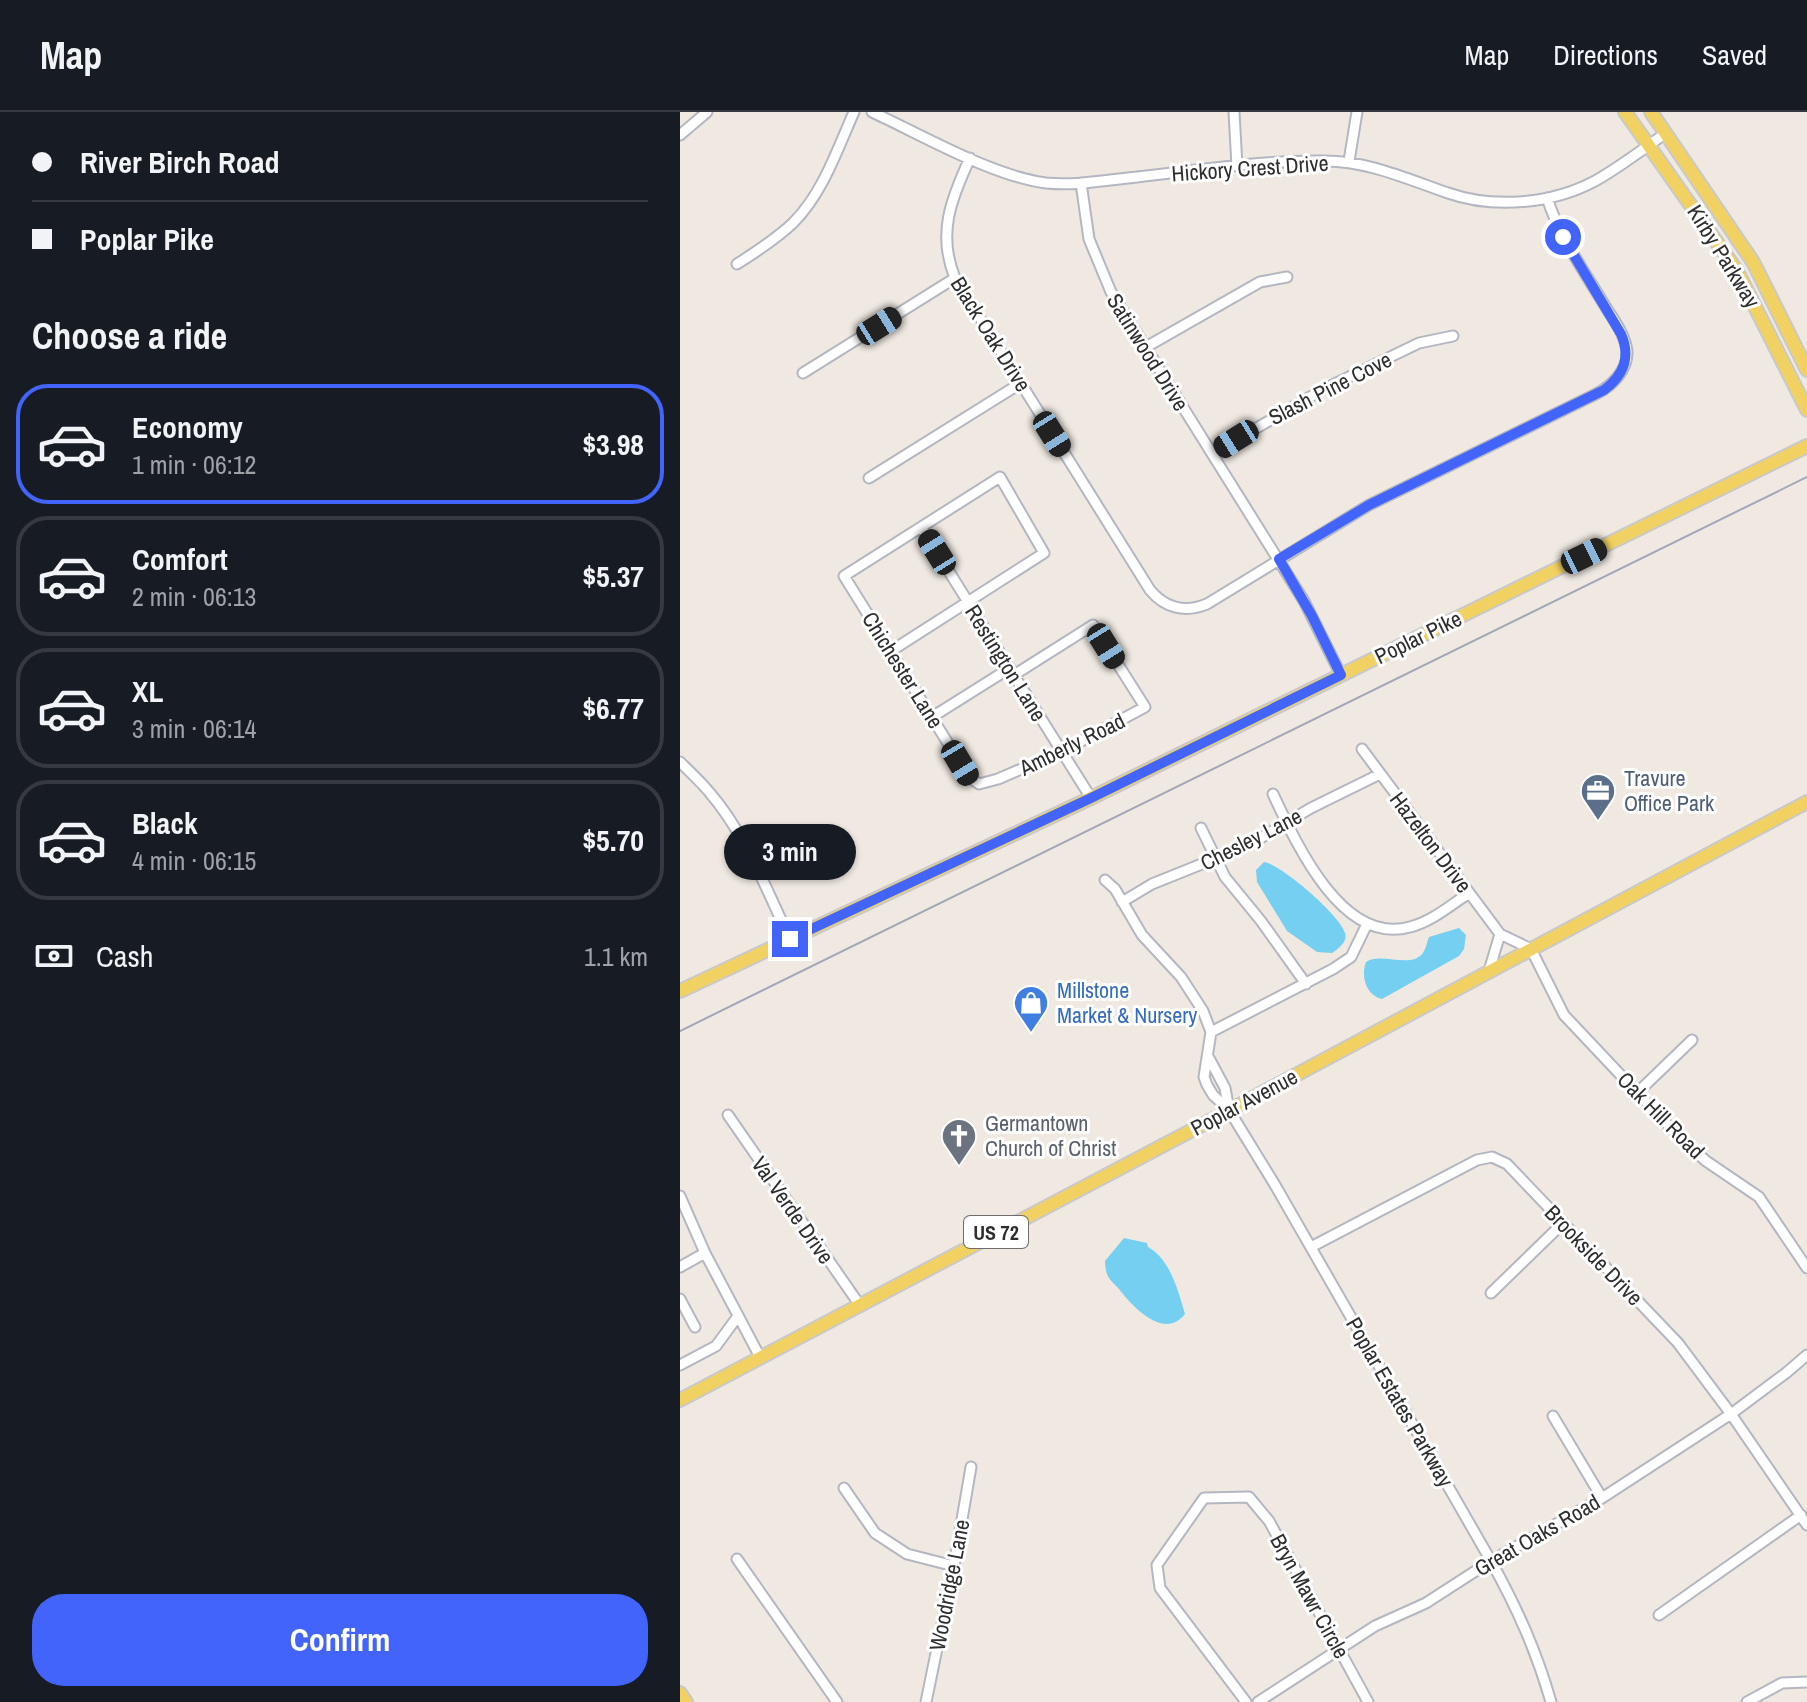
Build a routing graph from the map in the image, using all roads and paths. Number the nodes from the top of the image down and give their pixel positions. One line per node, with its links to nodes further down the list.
1 (707, 112): 9 (street)
2 (854, 112): 16 (street)
3 (872, 112): 11 (street, Hickory Crest Drive)
4 (1234, 112): 13 (street)
5 (1357, 112): 12 (street)
6 (1625, 112): 10 (main road, Kirby Parkway)
7 (1651, 112): 8 (main road, Kirby Parkway)
8 (1666, 133): 10 (street, Hickory Crest Drive); 21 (main road, Kirby Parkway)
9 (680, 135)
10 (1649, 145): 15 (street, Hickory Crest Drive); 24 (main road, Kirby Parkway)
11 (970, 158): 14 (street, Hickory Crest Drive); 18 (street, Black Oak Drive)
12 (1349, 161): 13 (street, Hickory Crest Drive); 15 (street, Hickory Crest Drive)
13 (1237, 166): 14 (street, Hickory Crest Drive)
14 (1081, 183): 20 (street, Satinwood Drive)
15 (1547, 198): 29 (street)
16 (737, 264)
17 (1287, 277): 20 (street)
18 (955, 278): 22 (street); 23 (street, Black Oak Drive)
19 (1453, 336): 26 (street, Slash Pine Cove)
20 (1146, 347): 26 (street, Satinwood Drive)
21 (1807, 370)
22 (803, 373)
23 (1021, 383): 27 (street); 29 (street, Black Oak Drive)
24 (1807, 410)
25 (1807, 446): 33 (main road, Poplar Pike)
26 (1212, 454): 29 (street, Satinwood Drive)
27 (869, 478)
28 (921, 527): 30 (street, Restington Lane); 30 (street); 31 (street, Chichester Lane)
29 (1279, 559): 33 (street, Satinwood Drive)
30 (968, 602): 31 (street); 32 (street, Restington Lane)
31 (891, 651): 34 (street, Chichester Lane)
32 (1012, 672): 34 (street); 36 (street, Restington Lane); 36 (street, Amberly Road)
33 (1341, 675): 41 (main road, Poplar Pike)
34 (932, 717): 39 (street, Chichester Lane)
35 (1362, 749): 38 (street, Hazelton Drive)
36 (1061, 752): 39 (street, Amberly Road); 41 (street, Restington Lane)
37 (680, 762): 51 (street)
38 (1380, 774): 43 (street, Chesley Lane); 47 (street, Hazelton Drive)
39 (998, 779)
40 (1273, 794): 43 (street)
41 (1091, 798): 51 (main road, Poplar Pike)
42 (1807, 802): 52 (main road, Poplar Avenue / US 72)
43 (1287, 823): 45 (street, Chesley Lane); 49 (street)
44 (1201, 828): 45 (street)
45 (1216, 860): 48 (street, Chesley Lane); 54 (street)
46 (1105, 880): 48 (street)
47 (1469, 893): 49 (street); 50 (street, Hazelton Drive)
48 (1122, 902): 56 (street)
49 (1367, 924): 54 (street)
50 (1500, 934): 52 (street, Hazelton Drive); 53 (street)
51 (790, 939): 55 (main road, Poplar Pike)
52 (1531, 949): 53 (main road, Poplar Avenue / US 72); 58 (street, Oak Hill Road)
53 (1489, 971): 59 (main road, Poplar Avenue / US 72)
54 (1306, 984): 56 (street)
55 (681, 989)
56 (1211, 1032): 59 (street, Poplar Estates Parkway)
57 (1692, 1040): 58 (street)
58 (1637, 1093): 66 (street, Oak Hill Road)
59 (1229, 1110): 63 (street, Poplar Estates Parkway); 69 (main road, Poplar Avenue / US 72)
60 (728, 1115): 69 (street, Val Verde Drive)
61 (680, 1196): 64 (street)
62 (1563, 1223): 63 (street, Brookside Drive); 67 (street); 77 (street, Brookside Drive)
63 (1311, 1247): 85 (street, Poplar Estates Parkway)
64 (705, 1253): 65 (street); 71 (street)
65 (680, 1267)
66 (1807, 1268)
67 (1491, 1293)
68 (680, 1299): 70 (street)
69 (859, 1304): 74 (main road, Poplar Avenue / US 72)
70 (683, 1313): 72 (street)
71 (738, 1316): 74 (street); 75 (street)
72 (695, 1327)
73 (1807, 1355): 77 (street, Great Oaks Road)
74 (760, 1357): 76 (main road, Poplar Avenue / US 72)
75 (680, 1365)
76 (680, 1400)
77 (1731, 1414): 81 (street, Great Oaks Road); 82 (street, Brookside Drive)
78 (1553, 1416): 81 (street)
79 (971, 1467): 86 (street, Woodridge Lane)
80 (844, 1488): 86 (street)
81 (1602, 1498): 85 (street, Great Oaks Road)
82 (1801, 1515): 83 (street, Brookside Drive); 87 (street)
83 (1807, 1525)
84 (737, 1559): 92 (street)
85 (1491, 1561): 88 (street, Great Oaks Road); 97 (street, Poplar Estates Parkway)
86 (954, 1566): 93 (street, Woodridge Lane)
87 (1659, 1615)
88 (1340, 1649): 94 (street, Bryn Mawr Circle); 95 (street, Great Oaks Road); 96 (street, Bryn Mawr Circle)
89 (1807, 1682): 98 (street)
90 (680, 1693): 91 (main road)
91 (686, 1702)
92 (837, 1702)
93 (926, 1702)
94 (1246, 1702)
95 (1258, 1702)
96 (1368, 1702)
97 (1551, 1702)
98 (1747, 1702)

